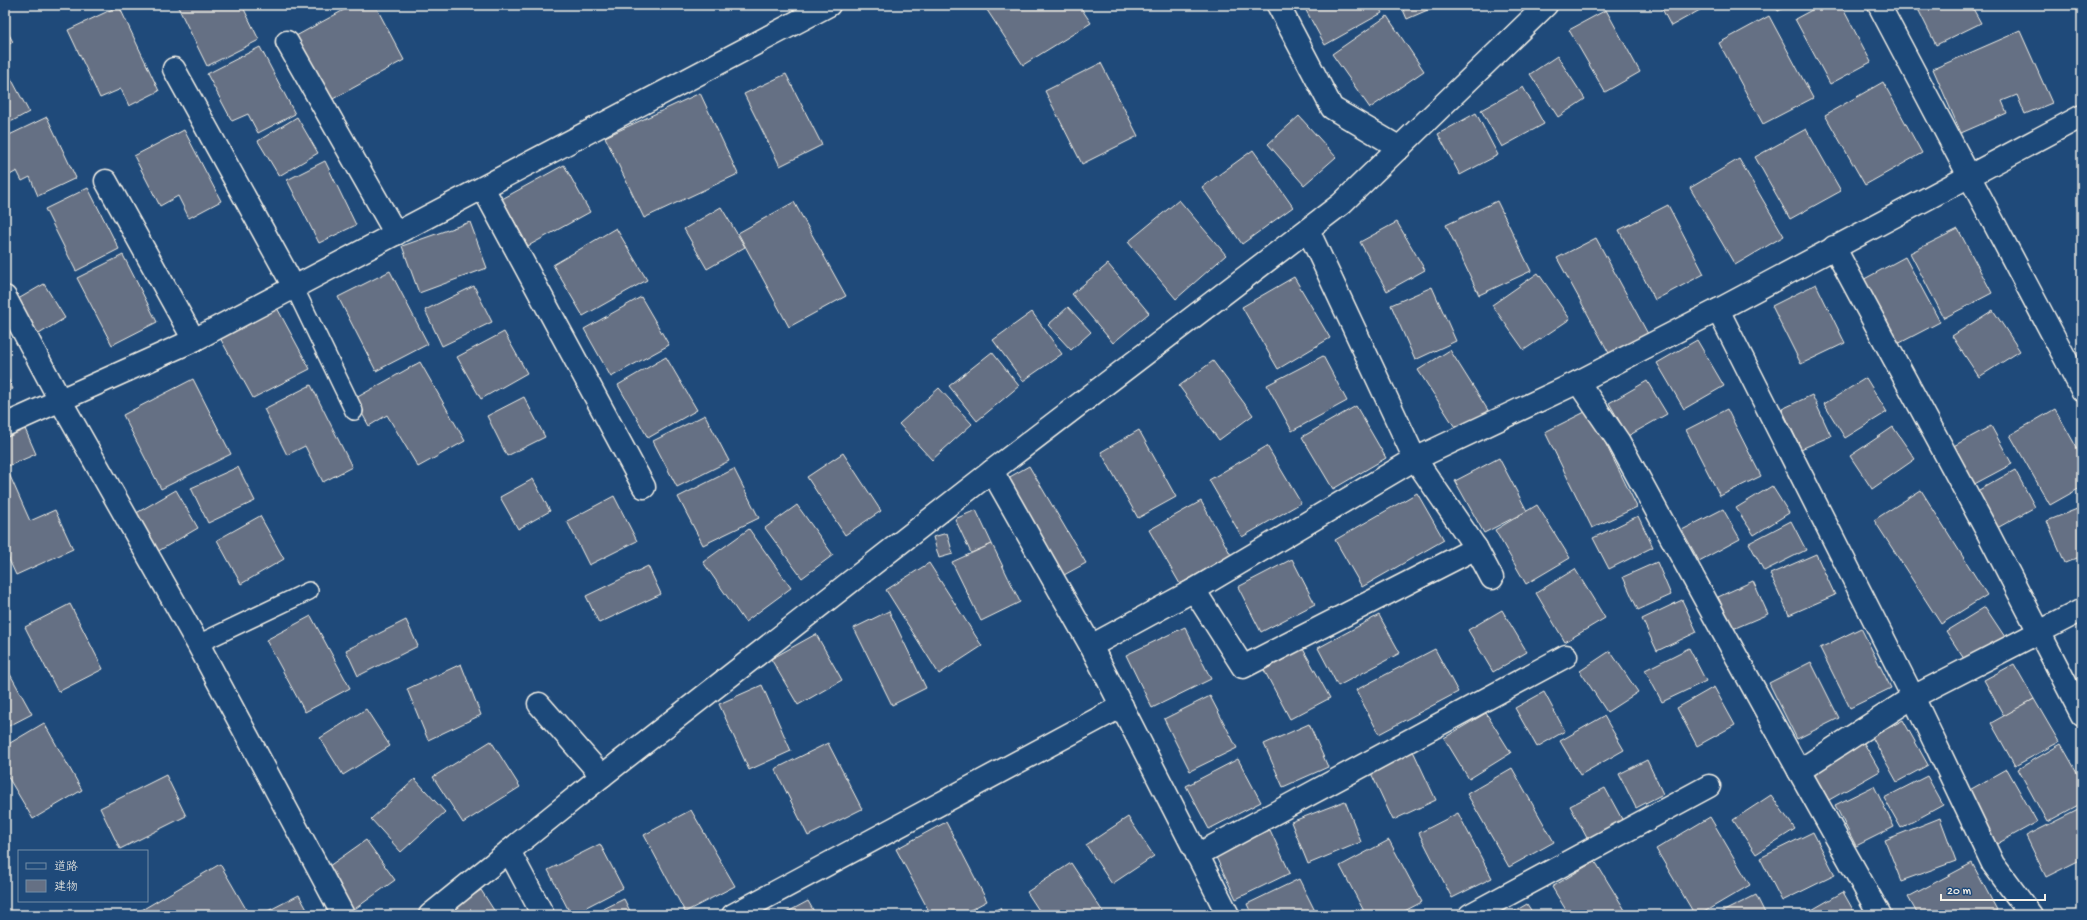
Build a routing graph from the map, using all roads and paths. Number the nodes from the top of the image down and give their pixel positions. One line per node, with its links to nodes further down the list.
1 (829, 5): 11 (street)
2 (1278, 5): 8 (street)
3 (1546, 5): 8 (street)
4 (1879, 5): 9 (street)
5 (287, 42): 13 (street)
6 (174, 70): 15 (street)
7 (2082, 116): 9 (street)
8 (1400, 148): 12 (street)
9 (1970, 175): 14 (street); 20 (street)
10 (106, 181): 18 (street)
11 (484, 188): 13 (street); 26 (street)
12 (1308, 230): 24 (street); 25 (street)
13 (396, 234): 15 (street)
14 (1834, 247): 17 (street); 32 (street)
15 (294, 287): 18 (street); 22 (lane)
16 (5, 297): 21 (street)
17 (1718, 310): 19 (street); 36 (street)
18 (194, 340): 21 (street)
19 (1578, 382): 24 (street); 40 (street)
20 (2082, 390)
21 (60, 400): 23 (street); 33 (street)
22 (354, 412)
23 (5, 425)
24 (1414, 459): 27 (street); 29 (street)
25 (992, 471): 34 (street); 41 (street)
26 (644, 487)
27 (1476, 548): 28 (street); 29 (street)
28 (1492, 578)
29 (1194, 590): 34 (street)
30 (309, 591): 33 (lane)
31 (2082, 610): 32 (street)
32 (2039, 633): 36 (street); 39 (street)
33 (198, 644): 46 (street)
34 (1091, 646): 38 (street)
35 (1566, 656): 44 (street)
36 (1914, 697): 40 (street); 52 (street)
37 (539, 704): 41 (street)
38 (1122, 706): 44 (street); 49 (street)
39 (2082, 714)
40 (1799, 771): 51 (street)
41 (602, 776): 43 (street)
42 (1709, 786): 50 (street)
43 (509, 851): 47 (street); 48 (street)
44 (1198, 855): 45 (street)
45 (1224, 914)
46 (343, 915)
47 (430, 915)
48 (543, 915)
49 (733, 915)
50 (1470, 915)
51 (1880, 915)
52 (2031, 915)

